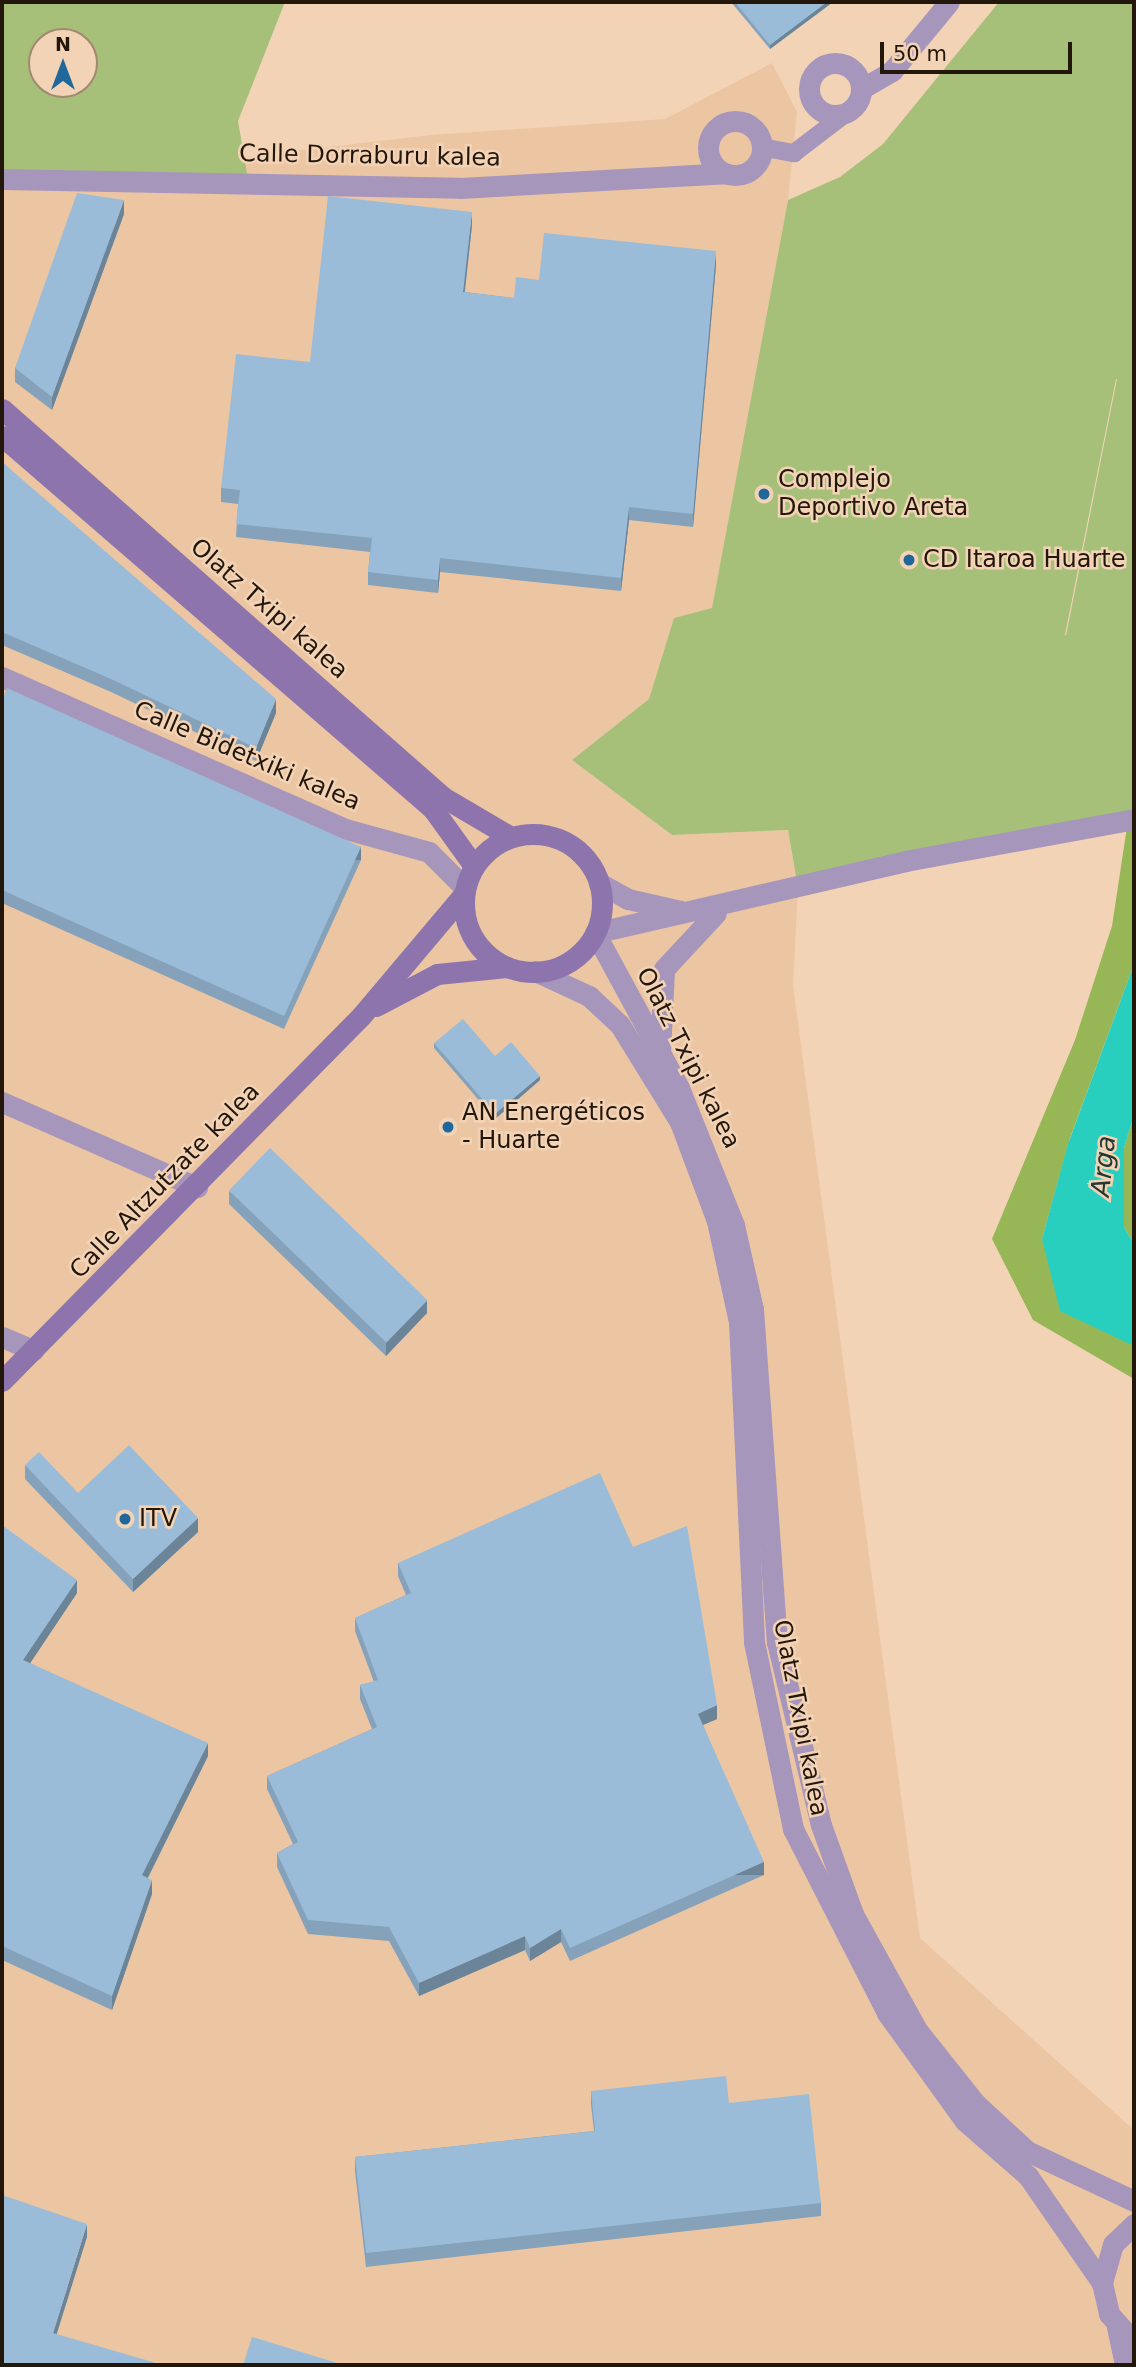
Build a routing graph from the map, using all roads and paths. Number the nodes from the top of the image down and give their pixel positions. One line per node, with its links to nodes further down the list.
1 (949, 2): 2 (street)
2 (857, 99): 4 (street)
3 (709, 154): 4 (street); 5 (street); 6 (street)
4 (759, 157): 5 (street)
5 (726, 173): 6 (street, Calle Dorraburu kalea)
6 (682, 177): 8 (street, Calle Dorraburu kalea)
7 (2, 179): 8 (street, Calle Dorraburu kalea)
8 (57, 179): 9 (street, Calle Dorraburu kalea)
9 (2, 192)
10 (2, 409): 14 (main road, Olatz Txipi kalea)
11 (2, 436): 15 (main road, Olatz Txipi kalea)
12 (2, 677): 17 (street, Calle Bidetxiki kalea)
13 (1134, 819): 18 (street)
14 (511, 837): 15 (main road); 16 (main road)
15 (474, 866): 17 (main road)
16 (598, 883): 19 (street); 20 (main road)
17 (465, 891): 21 (main road); 23 (main road, Calle Altzutzate kalea)
18 (724, 906): 19 (street); 24 (street)
19 (697, 913): 20 (street)
20 (595, 933): 22 (main road); 24 (street, Olatz Txipi kalea)
21 (509, 967): 22 (main road); 23 (main road)
22 (535, 971): 32 (street, Olatz Txipi kalea)
23 (362, 1014): 26 (main road, Calle Altzutzate kalea)
24 (660, 1054): 30 (street, Olatz Txipi kalea)
25 (2, 1102): 26 (street)
26 (197, 1187): 28 (main road, Calle Altzutzate kalea)
27 (2, 1337): 28 (street)
28 (33, 1350): 29 (main road, Calle Altzutzate kalea)
29 (2, 1381)
30 (1134, 2201)
31 (1134, 2224): 32 (street)
32 (1102, 2283): 33 (street, Olatz Txipi kalea)
33 (1117, 2327): 34 (street); 35 (street, Olatz Txipi kalea)
34 (1134, 2342)
35 (1125, 2365)

